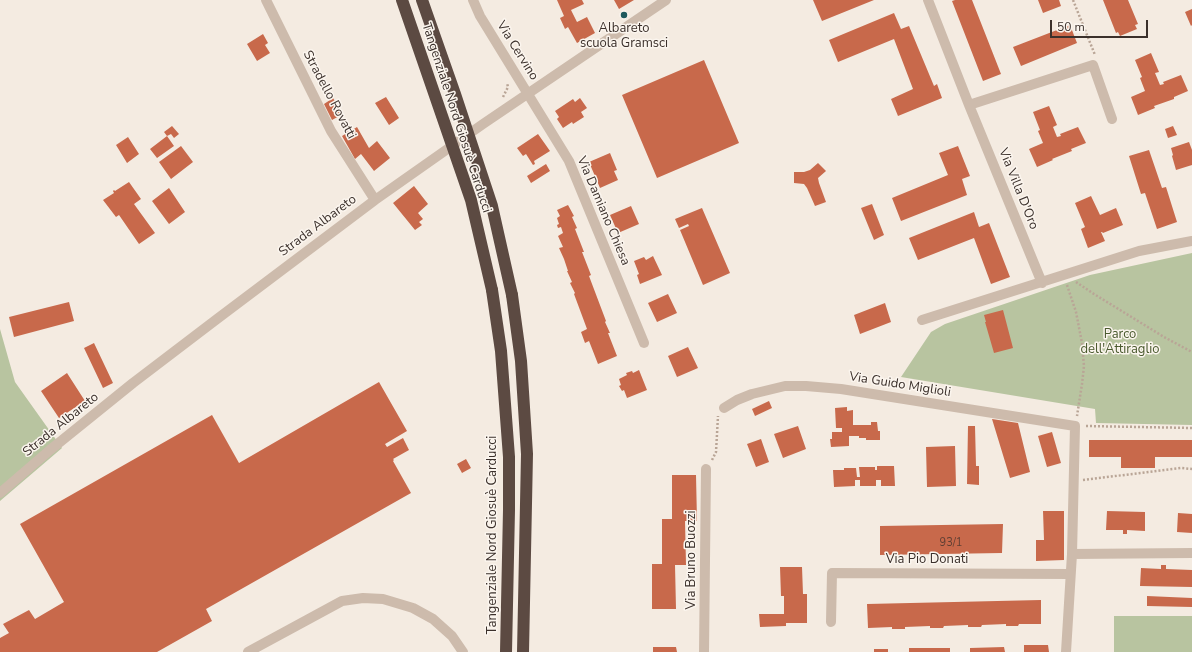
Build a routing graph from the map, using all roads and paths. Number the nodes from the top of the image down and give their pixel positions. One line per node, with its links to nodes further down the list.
1 (266, 0): 12 (street, Stradello Rovatti)
2 (402, 0): 30 (highway, Tangenziale Nord Giosuè Carducci, bridge)
3 (422, 0): 35 (highway, Tangenziale Nord Giosuè Carducci, bridge)
4 (473, 0): 9 (street, Via Cervino)
5 (666, 0): 9 (street, Strada Albareto)
6 (928, 0): 10 (street, Via Villa D'Oro)
7 (1073, 0): 8 (path)
8 (1093, 65): 10 (street); 11 (street)
9 (529, 94): 12 (street, Strada Albareto); 17 (street, Via Damiano Chiesa)
10 (969, 105): 15 (street, Via Villa D'Oro)
11 (1112, 119)
12 (376, 200): 25 (street, Strada Albareto)
13 (1192, 242): 14 (street)
14 (1064, 276): 15 (street); 18 (path); 20 (path)
15 (1042, 282): 16 (street)
16 (922, 320)
17 (644, 342)
18 (1192, 352)
19 (724, 408): 20 (street, Via Guido Miglioli); 23 (path)
20 (1075, 426): 21 (path); 24 (street)
21 (1192, 428)
22 (1192, 468): 24 (path)
23 (706, 469): 36 (street, Via Bruno Buozzi)
24 (1073, 481): 26 (street)
25 (0, 493)
26 (1072, 554): 27 (street); 28 (street)
27 (1192, 554)
28 (1070, 574): 29 (street, Via Pio Donati); 37 (street)
29 (831, 622)
30 (506, 630): 33 (highway); 34 (highway, Tangenziale Nord Giosuè Carducci)
31 (248, 652): 32 (street)
32 (463, 652)
33 (498, 652)
34 (506, 652)
35 (523, 652)
36 (704, 652)
37 (1066, 652)

